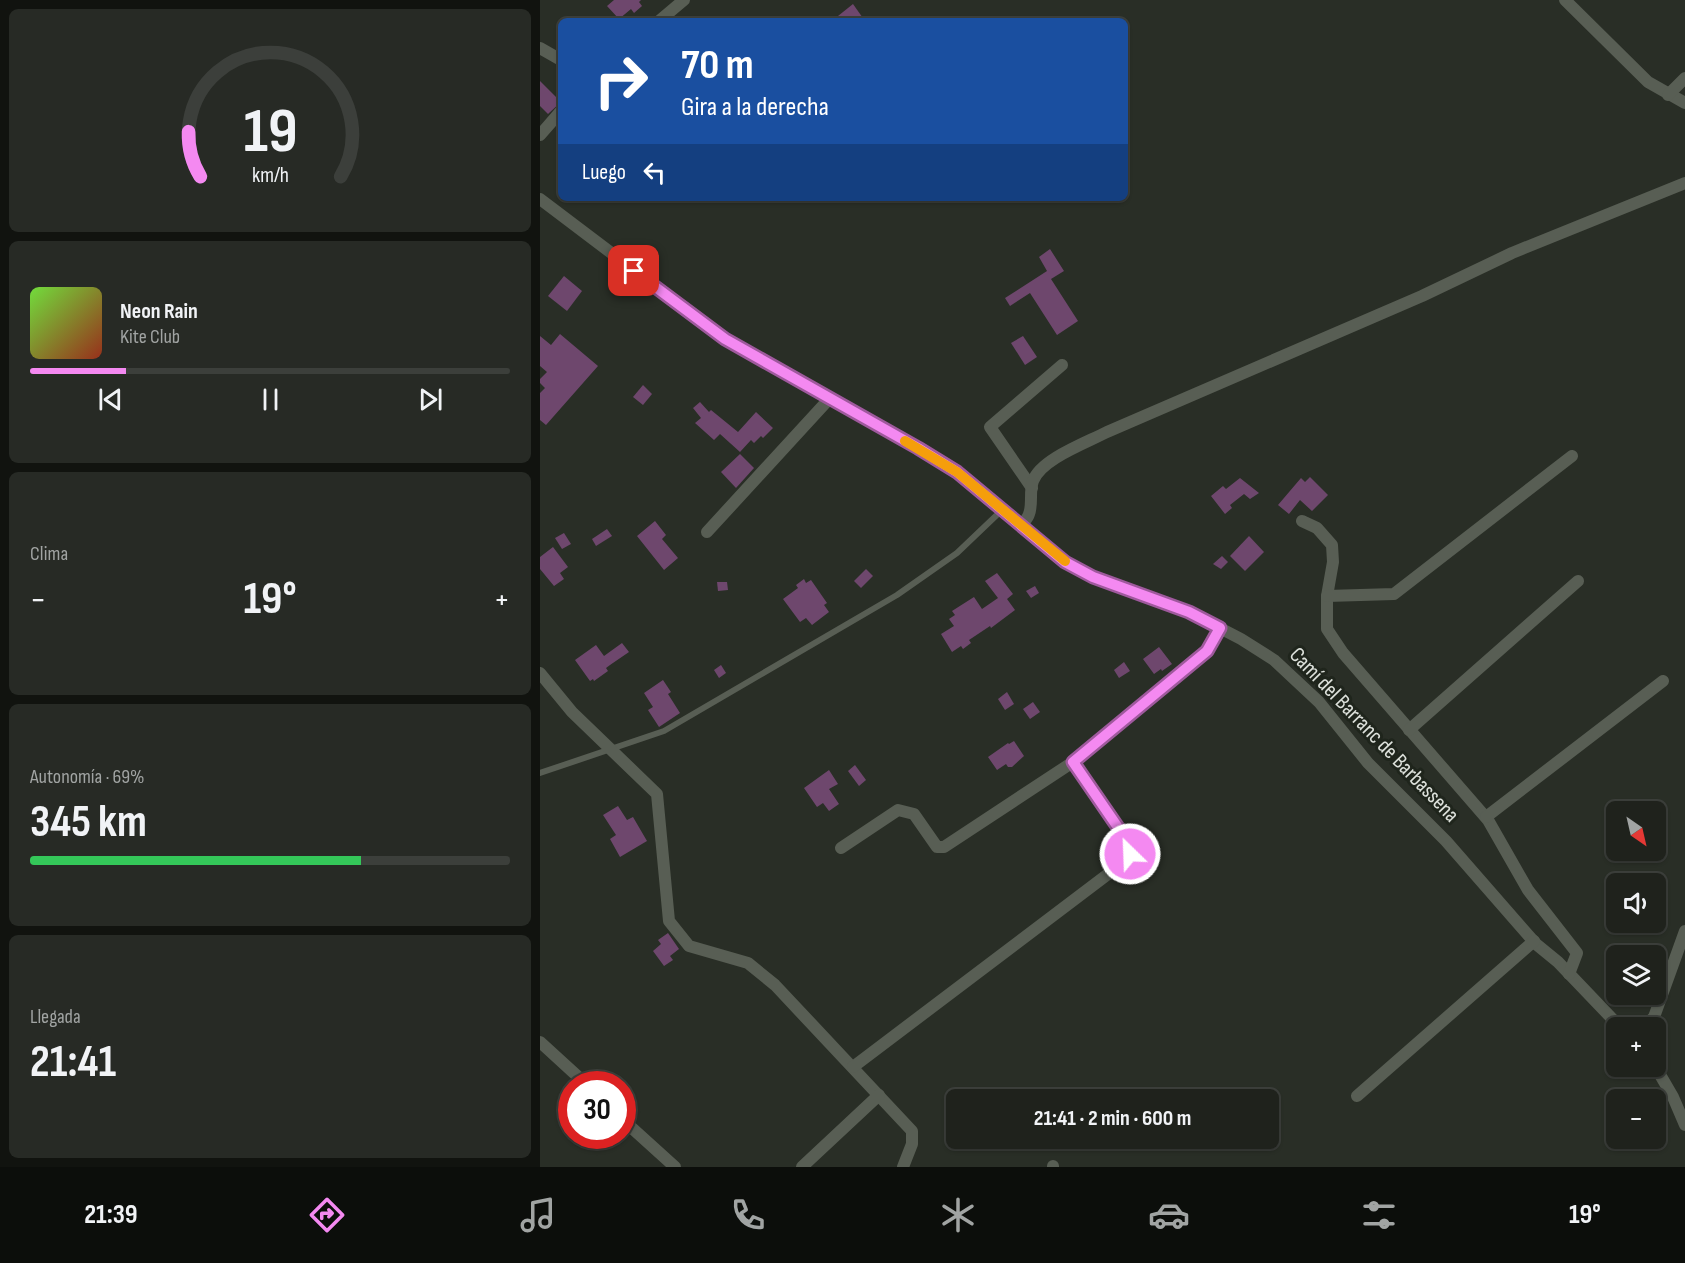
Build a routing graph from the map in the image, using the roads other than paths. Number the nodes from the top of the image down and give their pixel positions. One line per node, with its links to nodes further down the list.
1 (684, 0): 3 (street)
2 (1565, 0): 7 (street)
3 (662, 18)
4 (540, 48): 5 (street)
5 (558, 58)
6 (1685, 78): 7 (street)
7 (1668, 94): 8 (street)
8 (1685, 103)
9 (558, 114): 10 (street)
10 (540, 135)
11 (1685, 183): 16 (street)
12 (540, 199): 14 (street, Camí del Barranc de Barbassena)
13 (1062, 365): 16 (street)
14 (830, 398): 17 (street, Camí del Barranc de Barbassena); 20 (street)
15 (1572, 456): 22 (street)
16 (1032, 488): 19 (street)
17 (1002, 510): 19 (street, Camí del Barranc de Barbassena); 27 (lane)
18 (1302, 521): 22 (street)
19 (1021, 526): 23 (street, Camí del Barranc de Barbassena)
20 (707, 532)
21 (1578, 581): 26 (street)
22 (1327, 596): 26 (street)
23 (1220, 628): 28 (street); 33 (street, Camí del Barranc de Barbassena)
24 (540, 673): 27 (street)
25 (1663, 681): 30 (street)
26 (1408, 730): 30 (street)
27 (609, 749): 29 (lane); 38 (street)
28 (1073, 762): 31 (street); 38 (street)
29 (540, 773)
30 (1486, 817): 34 (street)
31 (841, 848)
32 (1685, 931): 36 (street)
33 (1534, 941): 34 (street, Camí del Barranc de Barbassena); 42 (street)
34 (1569, 974): 35 (street, Camí del Barranc de Barbassena)
35 (1610, 1017)
36 (1654, 1017)
37 (540, 1042): 39 (street)
38 (852, 1067): 41 (street)
39 (572, 1071)
40 (1662, 1077): 43 (street)
41 (879, 1095): 46 (street); 47 (street)
42 (1357, 1096)
43 (1685, 1125)
44 (636, 1132): 45 (street)
45 (675, 1167)
46 (802, 1167)
47 (903, 1167)

